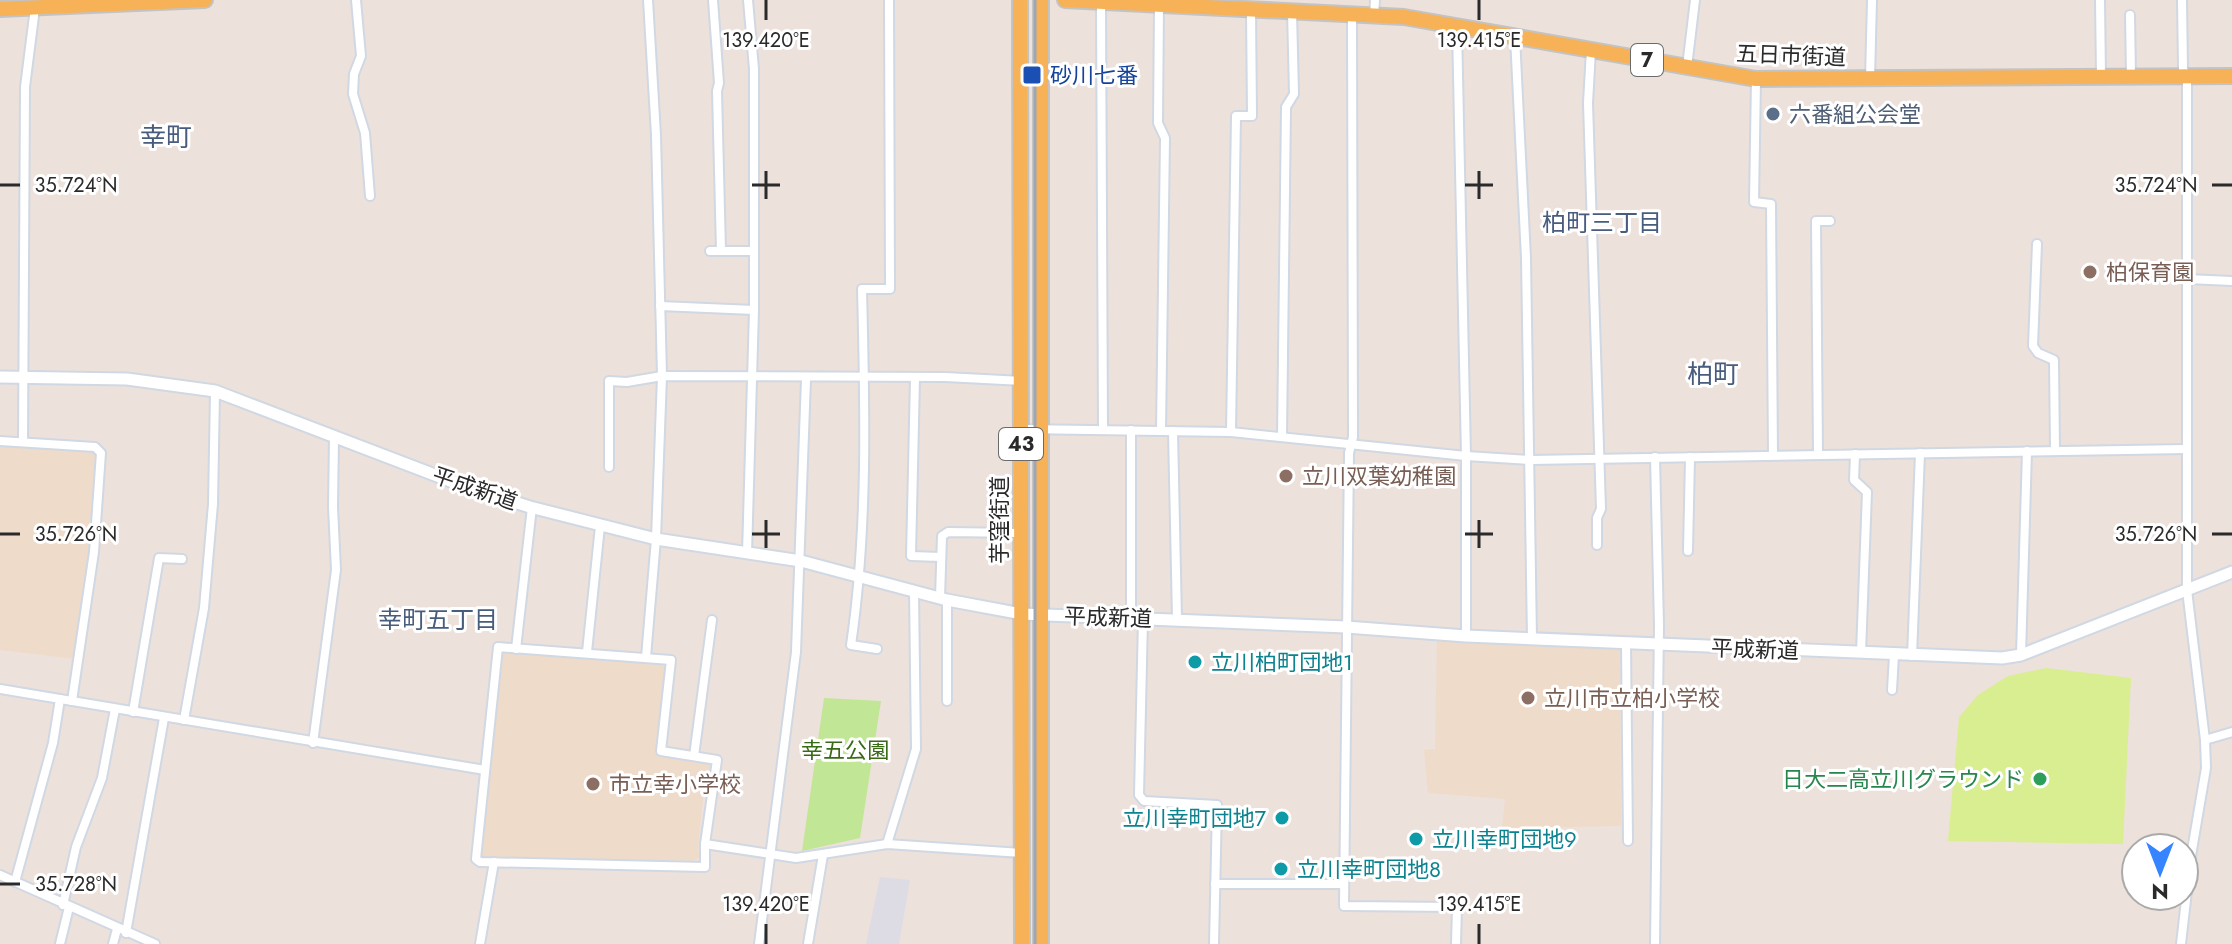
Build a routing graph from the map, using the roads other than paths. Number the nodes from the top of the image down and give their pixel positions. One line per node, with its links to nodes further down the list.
1 (205, 0): 17 (main road)
2 (356, 0): 35 (street)
3 (648, 0): 43 (street)
4 (713, 0): 39 (street)
5 (748, 0): 40 (street)
6 (889, 0): 49 (street)
7 (1020, 0): 52 (main road, 芋窪街道 / 43)
8 (1041, 0): 55 (main road, 芋窪街道 / 43)
9 (1065, 0): 15 (main road, 五日市街道 / 7)
10 (1375, 0): 24 (street)
11 (1695, 0): 28 (street)
12 (1872, 0): 34 (street)
13 (2100, 0): 32 (street)
14 (2182, 0): 29 (street)
15 (1101, 2): 16 (main road, 五日市街道 / 7); 56 (street)
16 (1154, 3): 20 (main road, 五日市街道 / 7); 58 (street)
17 (52, 4): 18 (main road)
18 (35, 8): 19 (main road); 47 (street)
19 (0, 9)
20 (1251, 9): 21 (main road, 五日市街道 / 7); 60 (street)
21 (1292, 11): 22 (main road, 五日市街道 / 7); 62 (street)
22 (1352, 15): 24 (main road, 五日市街道 / 7); 65 (street)
23 (2130, 15): 31 (street)
24 (1374, 16): 25 (main road, 五日市街道 / 7)
25 (1457, 27): 26 (main road, 五日市街道 / 7); 73 (street)
26 (1515, 37): 27 (main road, 五日市街道 / 7); 77 (street)
27 (1591, 50): 28 (main road, 五日市街道 / 7); 76 (street)
28 (1687, 67): 33 (main road, 五日市街道 / 7)
29 (2187, 76): 30 (main road, 五日市街道 / 7); 31 (main road, 五日市街道 / 7); 41 (street)
30 (2232, 76)
31 (2131, 77): 32 (main road, 五日市街道 / 7)
32 (2101, 78): 34 (main road, 五日市街道 / 7)
33 (1756, 79): 34 (main road, 五日市街道 / 7); 72 (street)
34 (1870, 79)
35 (370, 196)
36 (1830, 221): 70 (street)
37 (2037, 244): 68 (street)
38 (710, 251): 39 (street)
39 (721, 251): 40 (street)
40 (754, 251): 44 (street)
41 (2187, 279): 42 (street); 66 (street)
42 (2232, 281)
43 (660, 306): 44 (street); 45 (street)
44 (754, 310): 48 (street)
45 (662, 376): 48 (street); 78 (street); 82 (street)
46 (0, 377): 47 (street, 平成新道)
47 (23, 377): 53 (street, 平成新道); 64 (street)
48 (753, 377): 51 (street); 85 (street)
49 (864, 378): 50 (street); 51 (street); 90 (street)
50 (915, 378): 52 (street); 86 (street)
51 (806, 379): 88 (street)
52 (1021, 381): 54 (main road, 芋窪街道 / 43)
53 (215, 391): 61 (street, 平成新道); 120 (street)
54 (1020, 429): 55 (street); 81 (main road, 芋窪街道 / 43)
55 (1041, 429): 56 (street); 95 (main road, 芋窪街道 / 43)
56 (1103, 430): 57 (street)
57 (1131, 430): 58 (street); 96 (street)
58 (1161, 431): 59 (street)
59 (1173, 431): 60 (street); 97 (street)
60 (1231, 432): 62 (street)
61 (334, 437): 79 (street, 平成新道); 123 (street)
62 (1282, 437): 65 (street)
63 (0, 441): 64 (street)
64 (23, 442): 115 (street)
65 (1351, 444): 73 (street); 99 (street)
66 (2187, 449): 68 (street); 91 (street)
67 (2027, 451): 68 (street); 69 (street); 109 (street)
68 (2055, 451)
69 (1920, 453): 71 (street); 110 (street)
70 (1818, 454): 71 (street); 72 (street)
71 (1855, 454): 107 (street)
72 (1773, 455): 75 (street)
73 (1466, 456): 77 (street); 100 (street)
74 (1655, 457): 75 (street); 76 (street); 103 (street)
75 (1690, 457): 84 (street)
76 (1600, 458): 77 (street); 83 (street)
77 (1530, 460): 101 (street)
78 (609, 467)
79 (532, 507): 80 (street, 平成新道); 104 (street)
80 (600, 526): 82 (street, 平成新道); 106 (street)
81 (1021, 533): 86 (street); 94 (main road, 芋窪街道 / 43)
82 (656, 539): 85 (street, 平成新道); 111 (street)
83 (1597, 545)
84 (1688, 551)
85 (747, 554): 88 (street, 平成新道)
86 (941, 557): 93 (street)
87 (182, 559): 118 (street)
88 (801, 561): 90 (street, 平成新道); 130 (street)
89 (2232, 572): 91 (street, 平成新道)
90 (861, 577): 92 (street, 平成新道); 105 (street)
91 (2187, 590): 109 (street, 平成新道); 122 (street)
92 (914, 591): 93 (street, 平成新道); 128 (street)
93 (944, 599): 94 (street, 平成新道); 116 (street)
94 (1022, 614): 95 (street, 平成新道); 129 (main road, 芋窪街道 / 43)
95 (1042, 615): 96 (street, 平成新道); 146 (main road, 芋窪街道 / 43)
96 (1137, 618): 97 (street, 平成新道); 135 (street)
97 (1177, 619): 99 (street, 平成新道)
98 (712, 620): 124 (street)
99 (1346, 627): 100 (street, 平成新道); 136 (street)
100 (1466, 636): 101 (street, 平成新道)
101 (1532, 639): 102 (street, 平成新道)
102 (1626, 643): 103 (street, 平成新道); 126 (street)
103 (1659, 645): 107 (street, 平成新道); 149 (street)
104 (516, 649): 106 (street); 125 (street)
105 (877, 649)
106 (587, 652): 111 (street)
107 (1861, 653): 108 (street, 平成新道)
108 (1894, 655): 110 (street, 平成新道); 113 (street)
109 (2021, 655): 110 (street, 平成新道)
110 (1912, 656)
111 (646, 657): 124 (street)
112 (0, 689): 114 (street)
113 (1892, 690)
114 (60, 699): 115 (street); 134 (street)
115 (72, 701): 117 (street)
116 (947, 701)
117 (115, 709): 118 (street); 137 (street)
118 (133, 712): 119 (street)
119 (164, 718): 120 (street); 138 (street)
120 (184, 720): 123 (street)
121 (2232, 732): 122 (street)
122 (2205, 740): 150 (street)
123 (313, 743): 125 (street)
124 (694, 756): 127 (street)
125 (485, 770): 132 (street)
126 (1628, 841)
127 (705, 844): 130 (street); 132 (street)
128 (887, 844): 129 (street); 131 (street)
129 (1020, 853): 145 (main road, 芋窪街道 / 43)
130 (770, 854): 131 (street); 143 (street)
131 (823, 855): 144 (street)
132 (494, 862): 142 (street)
133 (0, 875): 134 (street)
134 (15, 882): 137 (street)
135 (1215, 884): 136 (street); 147 (street)
136 (1344, 884): 148 (street)
137 (66, 906): 138 (street); 139 (street)
138 (122, 931): 140 (street); 141 (street)
139 (60, 944)
140 (113, 944)
141 (155, 944)
142 (480, 944)
143 (759, 944)
144 (808, 944)
145 (1022, 944)
146 (1041, 944)
147 (1214, 944)
148 (1456, 944)
149 (1655, 944)
150 (2181, 944)

